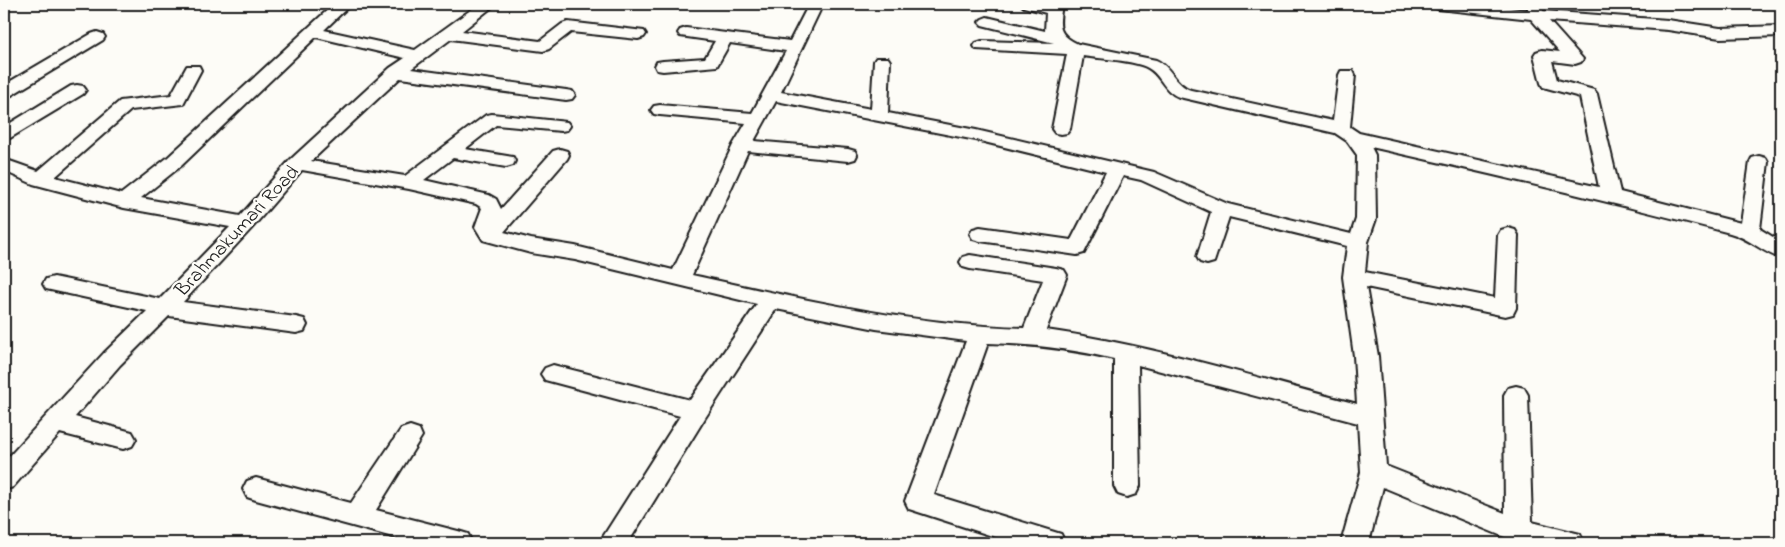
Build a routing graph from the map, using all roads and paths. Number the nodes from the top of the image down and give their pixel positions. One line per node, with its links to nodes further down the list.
1 (343, 4): 9 (street)
2 (488, 4): 12 (street, Brahmakumari Road)
3 (816, 4): 18 (street)
4 (1029, 4): 6 (street)
5 (1438, 4): 7 (street)
6 (1055, 7): 16 (street)
7 (1535, 9): 10 (street); 48 (street)
8 (987, 22): 16 (street)
9 (313, 32): 20 (street); 49 (street)
10 (1781, 32)
11 (686, 33): 15 (street)
12 (448, 34): 13 (street); 20 (street, Brahmakumari Road)
13 (638, 34)
14 (97, 37): 27 (street)
15 (725, 38): 18 (street); 22 (street)
16 (1056, 38): 19 (street)
17 (982, 46): 19 (street)
18 (796, 47): 29 (street)
19 (1076, 49): 34 (street); 35 (street)
20 (419, 56): 24 (street, Brahmakumari Road)
21 (882, 61): 31 (street)
22 (663, 66)
23 (193, 70): 46 (street)
24 (396, 72): 28 (street); 43 (street, Brahmakumari Road)
25 (1347, 75): 35 (street)
26 (77, 90): 36 (street)
27 (4, 92)
28 (566, 95)
29 (772, 95): 31 (street); 32 (street)
30 (660, 110): 32 (street)
31 (879, 116): 45 (street)
32 (757, 119): 37 (street)
33 (561, 126): 38 (street)
34 (1061, 129)
35 (1347, 133): 48 (street); 56 (street)
36 (4, 134)
37 (742, 145): 40 (street); 61 (street)
38 (449, 152): 41 (street); 47 (street)
39 (560, 155): 54 (street)
40 (848, 155)
41 (506, 161)
42 (1759, 162): 52 (street)
43 (296, 164): 47 (street); 51 (street, Brahmakumari Road)
44 (4, 165): 46 (street)
45 (1117, 169): 50 (street); 53 (street)
46 (40, 180): 49 (street)
47 (409, 183): 54 (street)
48 (1611, 196): 52 (street)
49 (124, 202): 51 (street)
50 (1222, 209): 56 (street); 58 (street)
51 (245, 223): 64 (street, Brahmakumari Road)
52 (1750, 232): 57 (street)
53 (980, 234)
54 (490, 235): 61 (street)
55 (1508, 235): 60 (street)
56 (1358, 242): 60 (street)
57 (1781, 252)
58 (1208, 257)
59 (970, 262): 67 (street)
60 (1354, 277): 72 (street)
61 (679, 279): 63 (street)
62 (54, 284): 64 (street)
63 (771, 300): 66 (street); 71 (street)
64 (163, 307): 65 (street); 73 (street, Brahmakumari Road)
65 (296, 325)
66 (980, 335): 67 (street); 84 (street)
67 (1032, 336): 68 (street)
68 (1126, 353): 72 (street); 78 (street)
69 (553, 374): 71 (street)
70 (1516, 395): 81 (street)
71 (696, 411): 83 (street)
72 (1370, 417): 76 (street)
73 (56, 422): 75 (street); 77 (street, Brahmakumari Road)
74 (410, 436): 80 (street)
75 (123, 439)
76 (1374, 472): 81 (street); 85 (street)
77 (4, 479)
78 (1127, 486)
79 (256, 488): 80 (street)
80 (358, 515): 82 (street)
81 (1518, 531): 86 (street)
82 (458, 543)
83 (614, 543)
84 (1051, 543)
85 (1355, 543)
86 (1570, 543)

